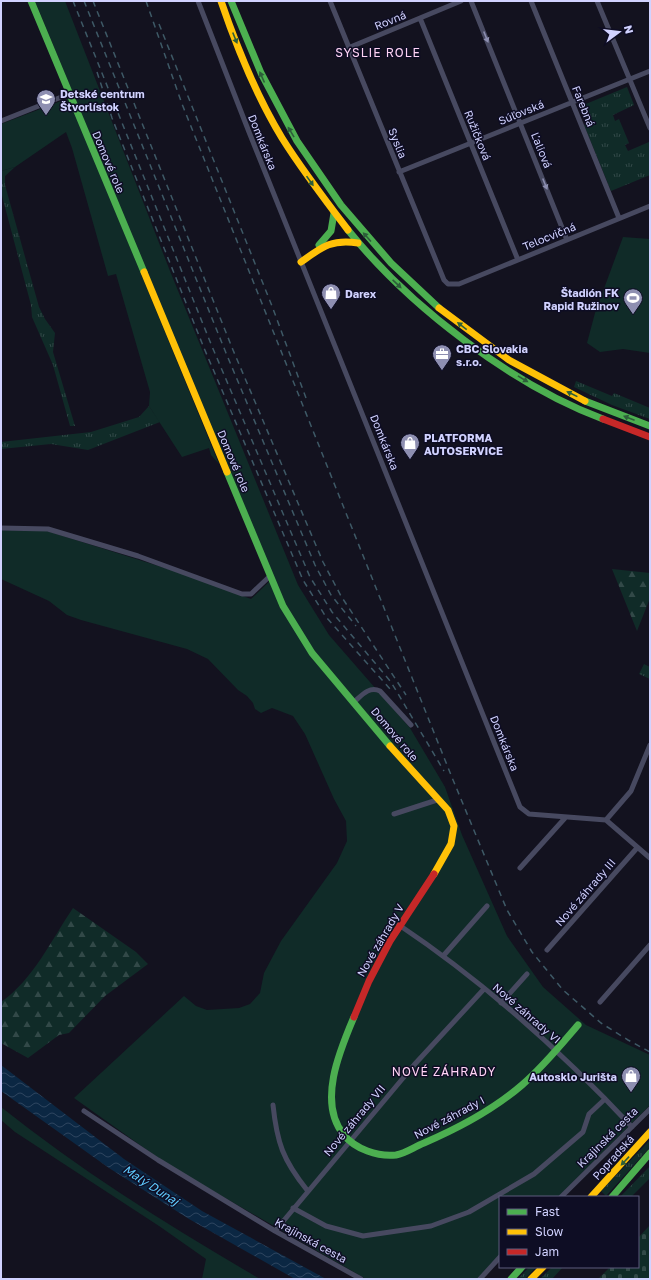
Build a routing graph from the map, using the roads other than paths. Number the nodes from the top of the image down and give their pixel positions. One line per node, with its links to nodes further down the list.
1 (32, 1): 14 (main road, Domové role)
2 (198, 1): 26 (street, Domkárska)
3 (221, 1): 22 (main road, one-way to 22)
4 (231, 1): 29 (main road, one-way to 4)
5 (330, 1): 11 (street, Syslia)
6 (461, 1): 10 (street, Rovná)
7 (471, 1): 17 (street, Ľaliová, one-way to 17)
8 (530, 1): 15 (street, Farebná)
9 (598, 1): 13 (street)
10 (420, 18): 11 (street, Rovná); 19 (street, Ružičková)
11 (348, 48): 20 (street, Syslia)
12 (650, 71): 13 (street, Súľovská)
13 (631, 81): 15 (street, Súľovská); 18 (street)
14 (69, 94): 16 (street); 32 (main road, Domové role)
15 (572, 102): 17 (street, Súľovská); 23 (street, Farebná)
16 (1, 121)
17 (520, 123): 19 (street, Súľovská); 24 (street, Ľaliová, one-way to 24)
18 (650, 128)
19 (471, 143): 20 (street, Súľovská); 27 (street, Ružičková)
20 (399, 172): 28 (street, Syslia)
21 (650, 206): 23 (street, Telocvičná)
22 (334, 213): 25 (main road); 26 (main road)
23 (619, 218): 24 (street, Telocvičná)
24 (567, 240): 27 (street, Telocvičná)
25 (358, 243): 26 (main road); 30 (main road, one-way to 30)
26 (300, 260): 38 (street, Domkárska)
27 (518, 260): 28 (street, Telocvičná)
28 (455, 285)
29 (650, 426)
30 (650, 437)
31 (1, 528): 32 (street)
32 (270, 576): 33 (main road, Domové role)
33 (353, 702): 34 (street); 36 (main road, Domové role)
34 (411, 725)
35 (650, 746): 39 (street)
36 (437, 800): 37 (street); 44 (main road, Nové záhrady V)
37 (394, 814)
38 (565, 818): 39 (street, Domkárska); 42 (street)
39 (606, 820): 40 (street)
40 (637, 848): 41 (street); 46 (street, Nové záhrady III)
41 (650, 858)
42 (520, 868)
43 (487, 906): 47 (street)
44 (399, 925): 47 (street, Nové záhrady VI); 60 (main road, Nové záhrady V)
45 (650, 945): 50 (street)
46 (547, 950)
47 (444, 955): 49 (street, Nové záhrady VI)
48 (527, 974): 51 (street)
49 (484, 989): 51 (street, Nové záhrady VI); 60 (street, Nové záhrady VII)
50 (600, 1002)
51 (501, 1003): 53 (street, Nové záhrady VI)
52 (578, 1025): 53 (main road, Nové záhrady I)
53 (555, 1051): 54 (street, Nové záhrady VI); 60 (main road, Nové záhrady I)
54 (605, 1099): 58 (street, Nové záhrady VI); 68 (street)
55 (273, 1104): 64 (street)
56 (650, 1109): 58 (street, Krajinská cesta)
57 (84, 1111): 69 (street, Krajinská cesta)
58 (632, 1127): 65 (street, Krajinská cesta)
59 (650, 1132): 66 (main road, Popradská, one-way to 66)
60 (350, 1141): 64 (street, Nové záhrady VII)
61 (650, 1153): 63 (main road)
62 (650, 1161): 63 (main road)
63 (638, 1168): 67 (main road)
64 (307, 1190): 68 (street, Nové záhrady VII)
65 (562, 1196)
66 (592, 1196)
67 (613, 1196)
68 (293, 1208): 69 (street, Nové záhrady VII)
69 (275, 1231): 73 (street, Krajinská cesta)
70 (499, 1258): 74 (street)
71 (521, 1268): 75 (main road)
72 (542, 1268): 76 (main road)
73 (361, 1279)
74 (480, 1279)
75 (511, 1279)
76 (531, 1279)

